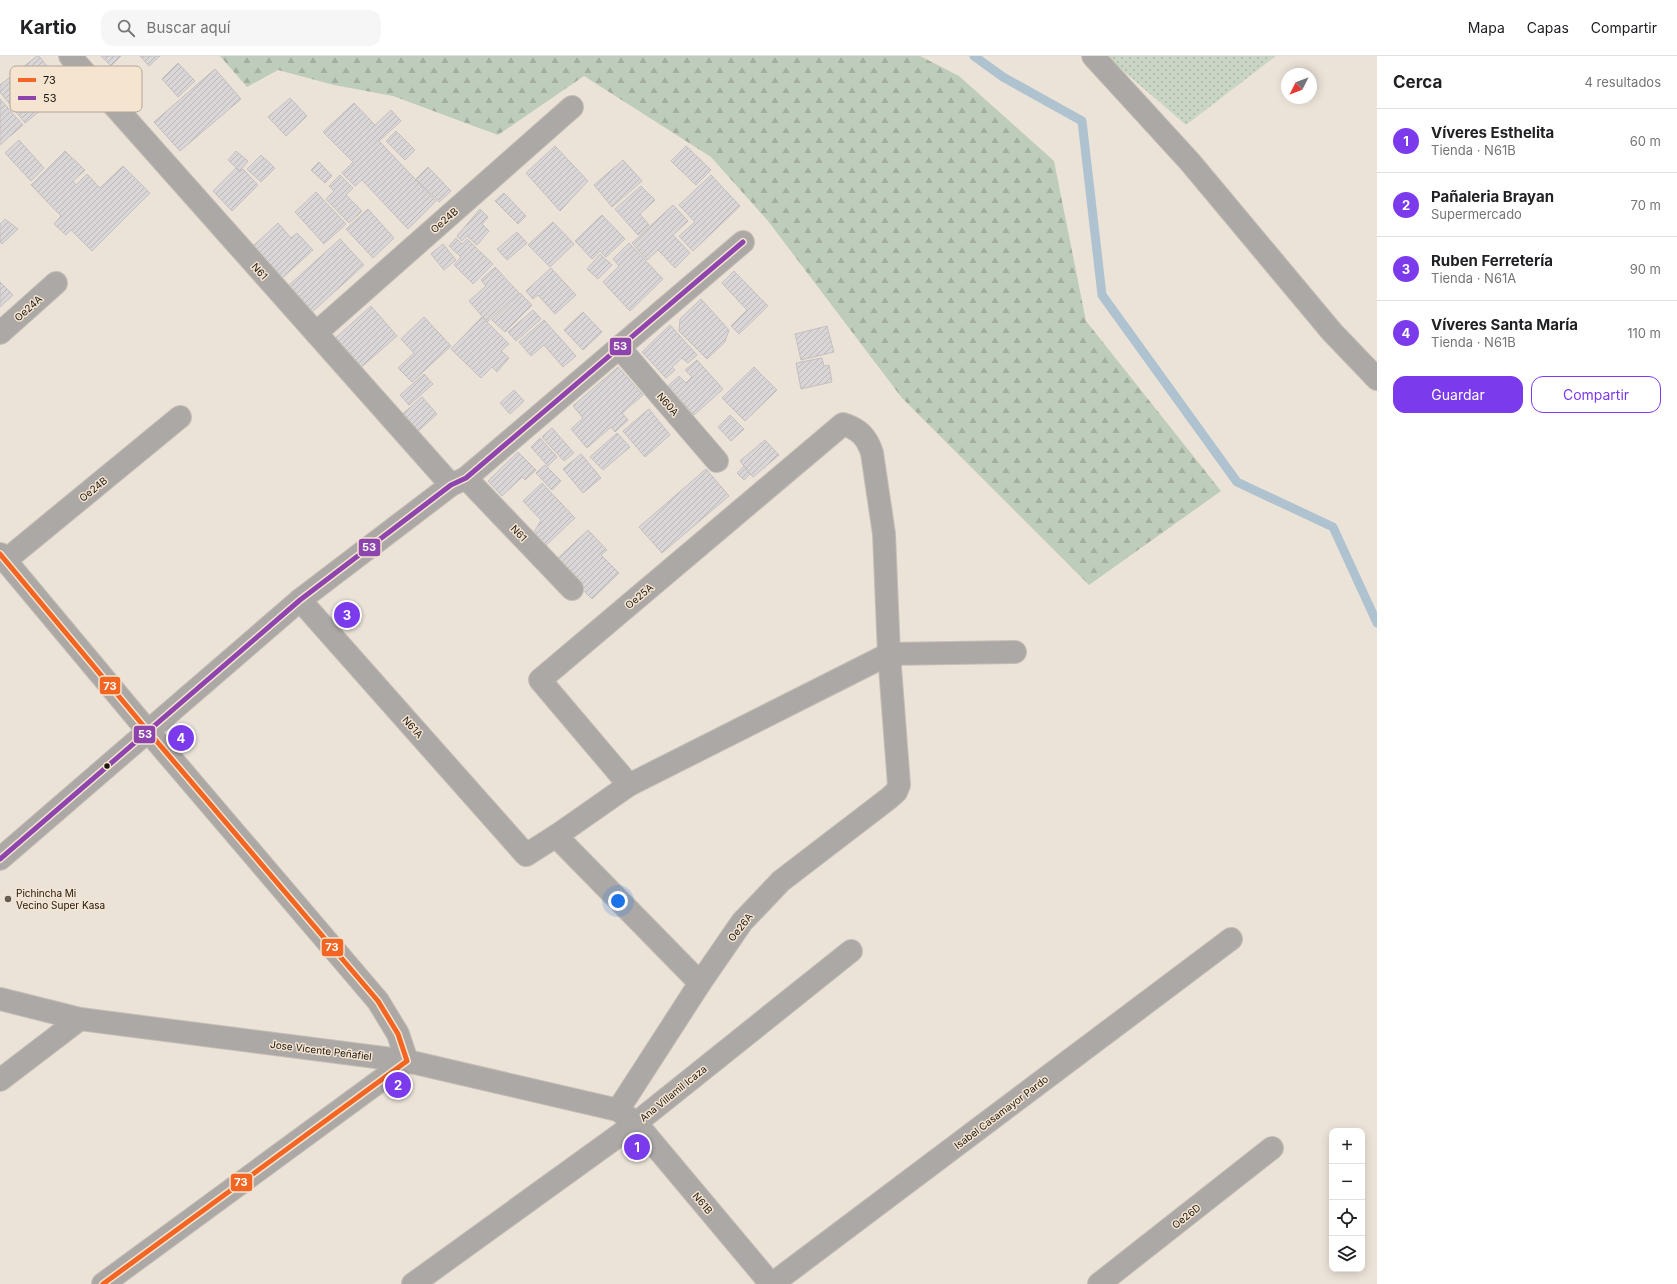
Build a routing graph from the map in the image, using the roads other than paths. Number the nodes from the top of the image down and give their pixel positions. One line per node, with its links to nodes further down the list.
1 (70, 56): 3 (street, N61)
2 (1093, 56): 11 (street)
3 (79, 66)
4 (572, 107): 8 (street, Oe24B)
5 (120, 112): 8 (street, N61)
6 (743, 242): 10 (street)
7 (56, 284): 9 (street, Oe24A)
8 (316, 333): 14 (street, N61)
9 (0, 334)
10 (619, 347): 13 (street, N60A); 14 (street)
11 (1377, 379)
12 (180, 417): 15 (street, Oe24B)
13 (717, 461)
14 (459, 481): 16 (street, N61); 17 (street)
15 (3, 557): 20 (street)
16 (572, 589)
17 (300, 600): 20 (street); 22 (street, N61A)
18 (1015, 652): 19 (street)
19 (889, 654): 21 (street); 21 (street, Oe25A); 26 (street, Oe26A)
20 (147, 730): 23 (street); 29 (street)
21 (630, 785): 22 (street)
22 (556, 836): 26 (street)
23 (0, 859)
24 (1231, 939): 36 (street, Isabel Casamayor Pardo)
25 (851, 951): 32 (street, Ana Villamil Icaza)
26 (700, 983): 31 (street, Oe26A)
27 (0, 999): 28 (street, Jose Vicente Peñafiel)
28 (80, 1018): 29 (street, Jose Vicente Peñafiel); 30 (street)
29 (408, 1061): 31 (street, Jose Vicente Peñafiel); 34 (street)
30 (0, 1080)
31 (618, 1110): 32 (street, Jose Vicente Peñafiel)
32 (636, 1123): 35 (street, Ana Villamil Icaza); 36 (street, N61B)
33 (1272, 1148): 37 (street, Oe26D)
34 (103, 1284)
35 (413, 1284)
36 (771, 1284)
37 (1099, 1284)

